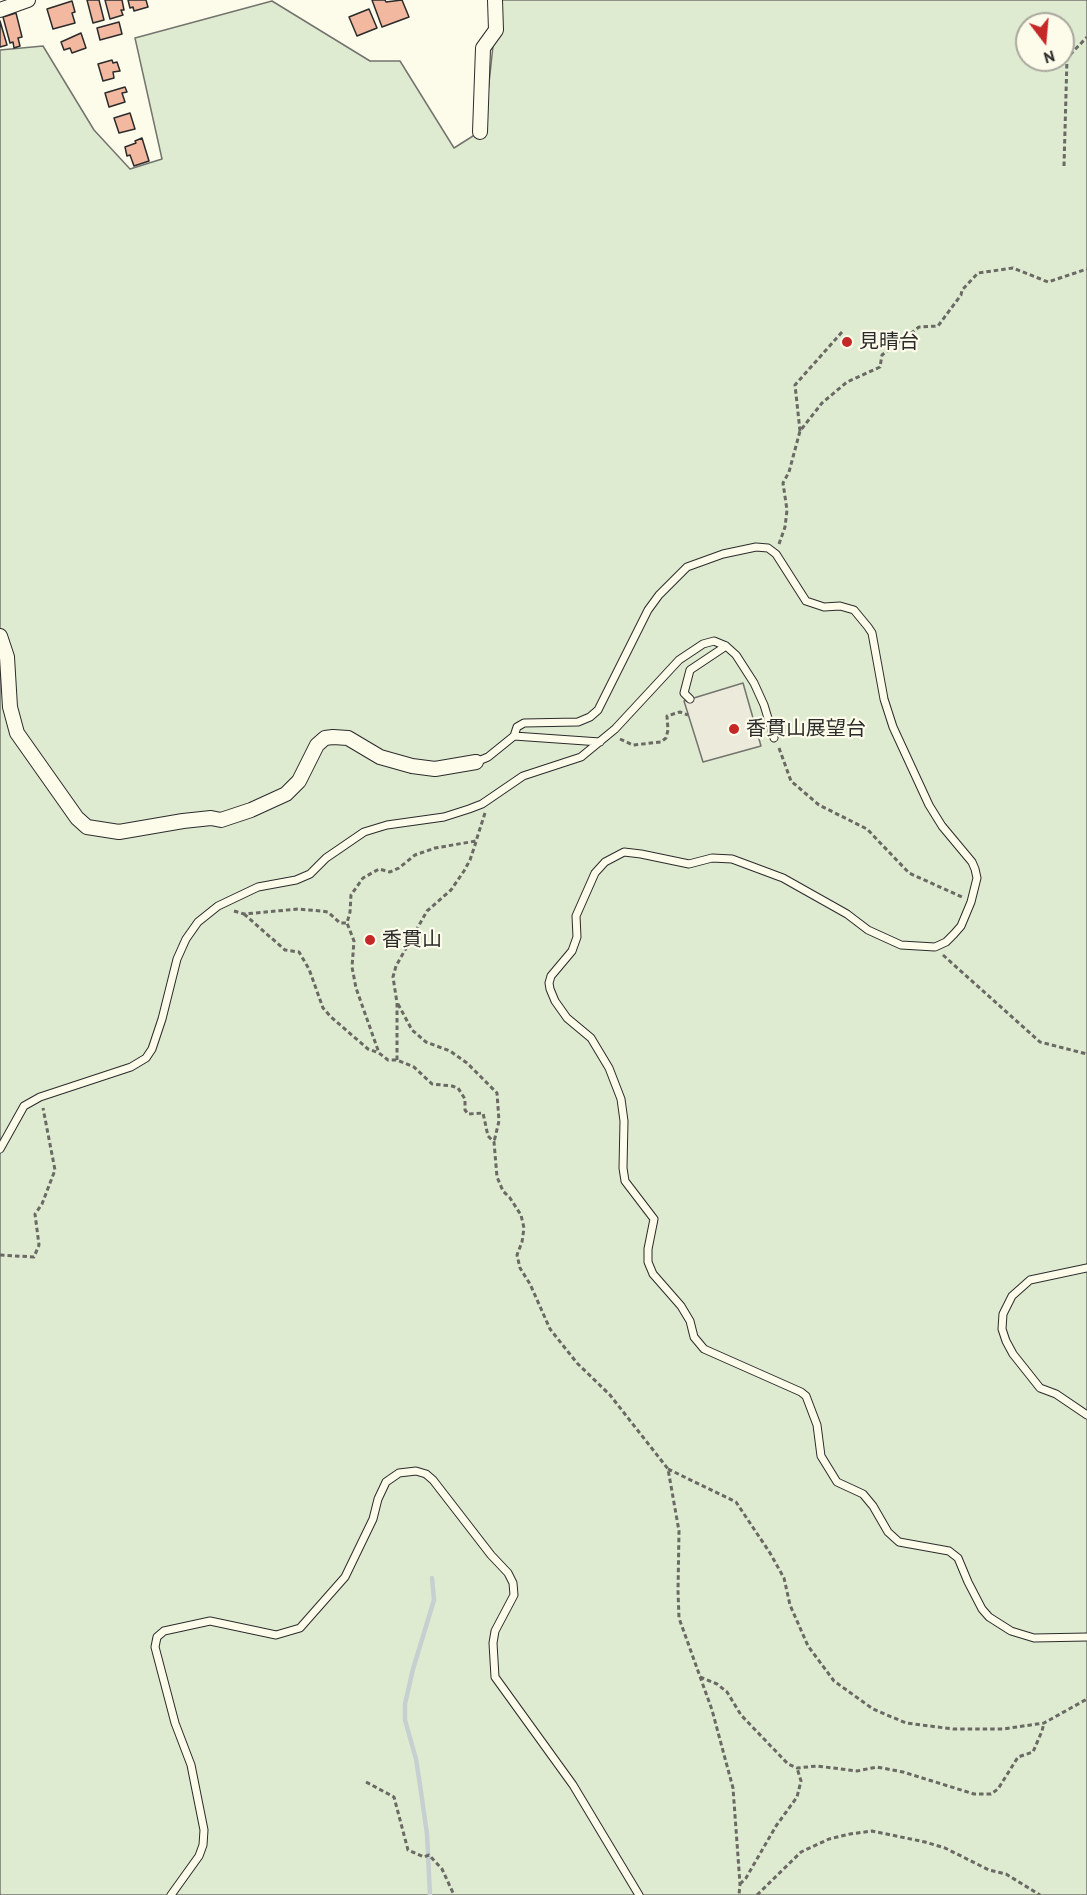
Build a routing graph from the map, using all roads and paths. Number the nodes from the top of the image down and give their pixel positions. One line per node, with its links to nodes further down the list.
1 (28, 0): 3 (street)
2 (495, 0): 5 (street)
3 (0, 10)
4 (1087, 37): 6 (path)
5 (480, 132)
6 (1065, 166)
7 (1087, 269): 9 (path)
8 (842, 332): 9 (path)
9 (800, 431): 10 (path)
10 (776, 554): 16 (lane); 22 (lane)
11 (0, 636): 19 (street)
12 (726, 646): 13 (lane); 15 (lane); 17 (lane)
13 (690, 699)
14 (688, 715): 15 (path)
15 (615, 729): 18 (lane)
16 (514, 736): 18 (lane); 19 (lane)
17 (774, 738): 22 (path)
18 (600, 742): 20 (lane)
19 (476, 762)
20 (482, 804): 21 (path); 23 (lane)
21 (476, 841): 25 (path); 27 (path)
22 (971, 902): 26 (lane)
23 (218, 906): 24 (path); 31 (lane)
24 (244, 914): 25 (path); 28 (path)
25 (347, 923): 28 (path)
26 (935, 947): 29 (path); 38 (lane)
27 (397, 1002): 30 (path); 32 (path)
28 (379, 1053): 30 (path)
29 (1087, 1054)
30 (397, 1060): 32 (path)
31 (40, 1097): 33 (lane); 34 (path)
32 (494, 1142): 37 (path)
33 (0, 1149)
34 (0, 1254)
35 (1087, 1269): 36 (lane)
36 (1087, 1415)
37 (668, 1468): 39 (path); 41 (path)
38 (1087, 1637)
39 (700, 1677): 42 (path); 44 (path)
40 (1087, 1699): 41 (path)
41 (1044, 1723): 42 (path)
42 (796, 1768): 44 (path)
43 (366, 1782): 46 (path)
44 (740, 1884): 48 (path)
45 (171, 1895): 47 (lane)
46 (454, 1895)
47 (639, 1895)
48 (739, 1895)
49 (757, 1895): 50 (path)
50 (1040, 1895)

